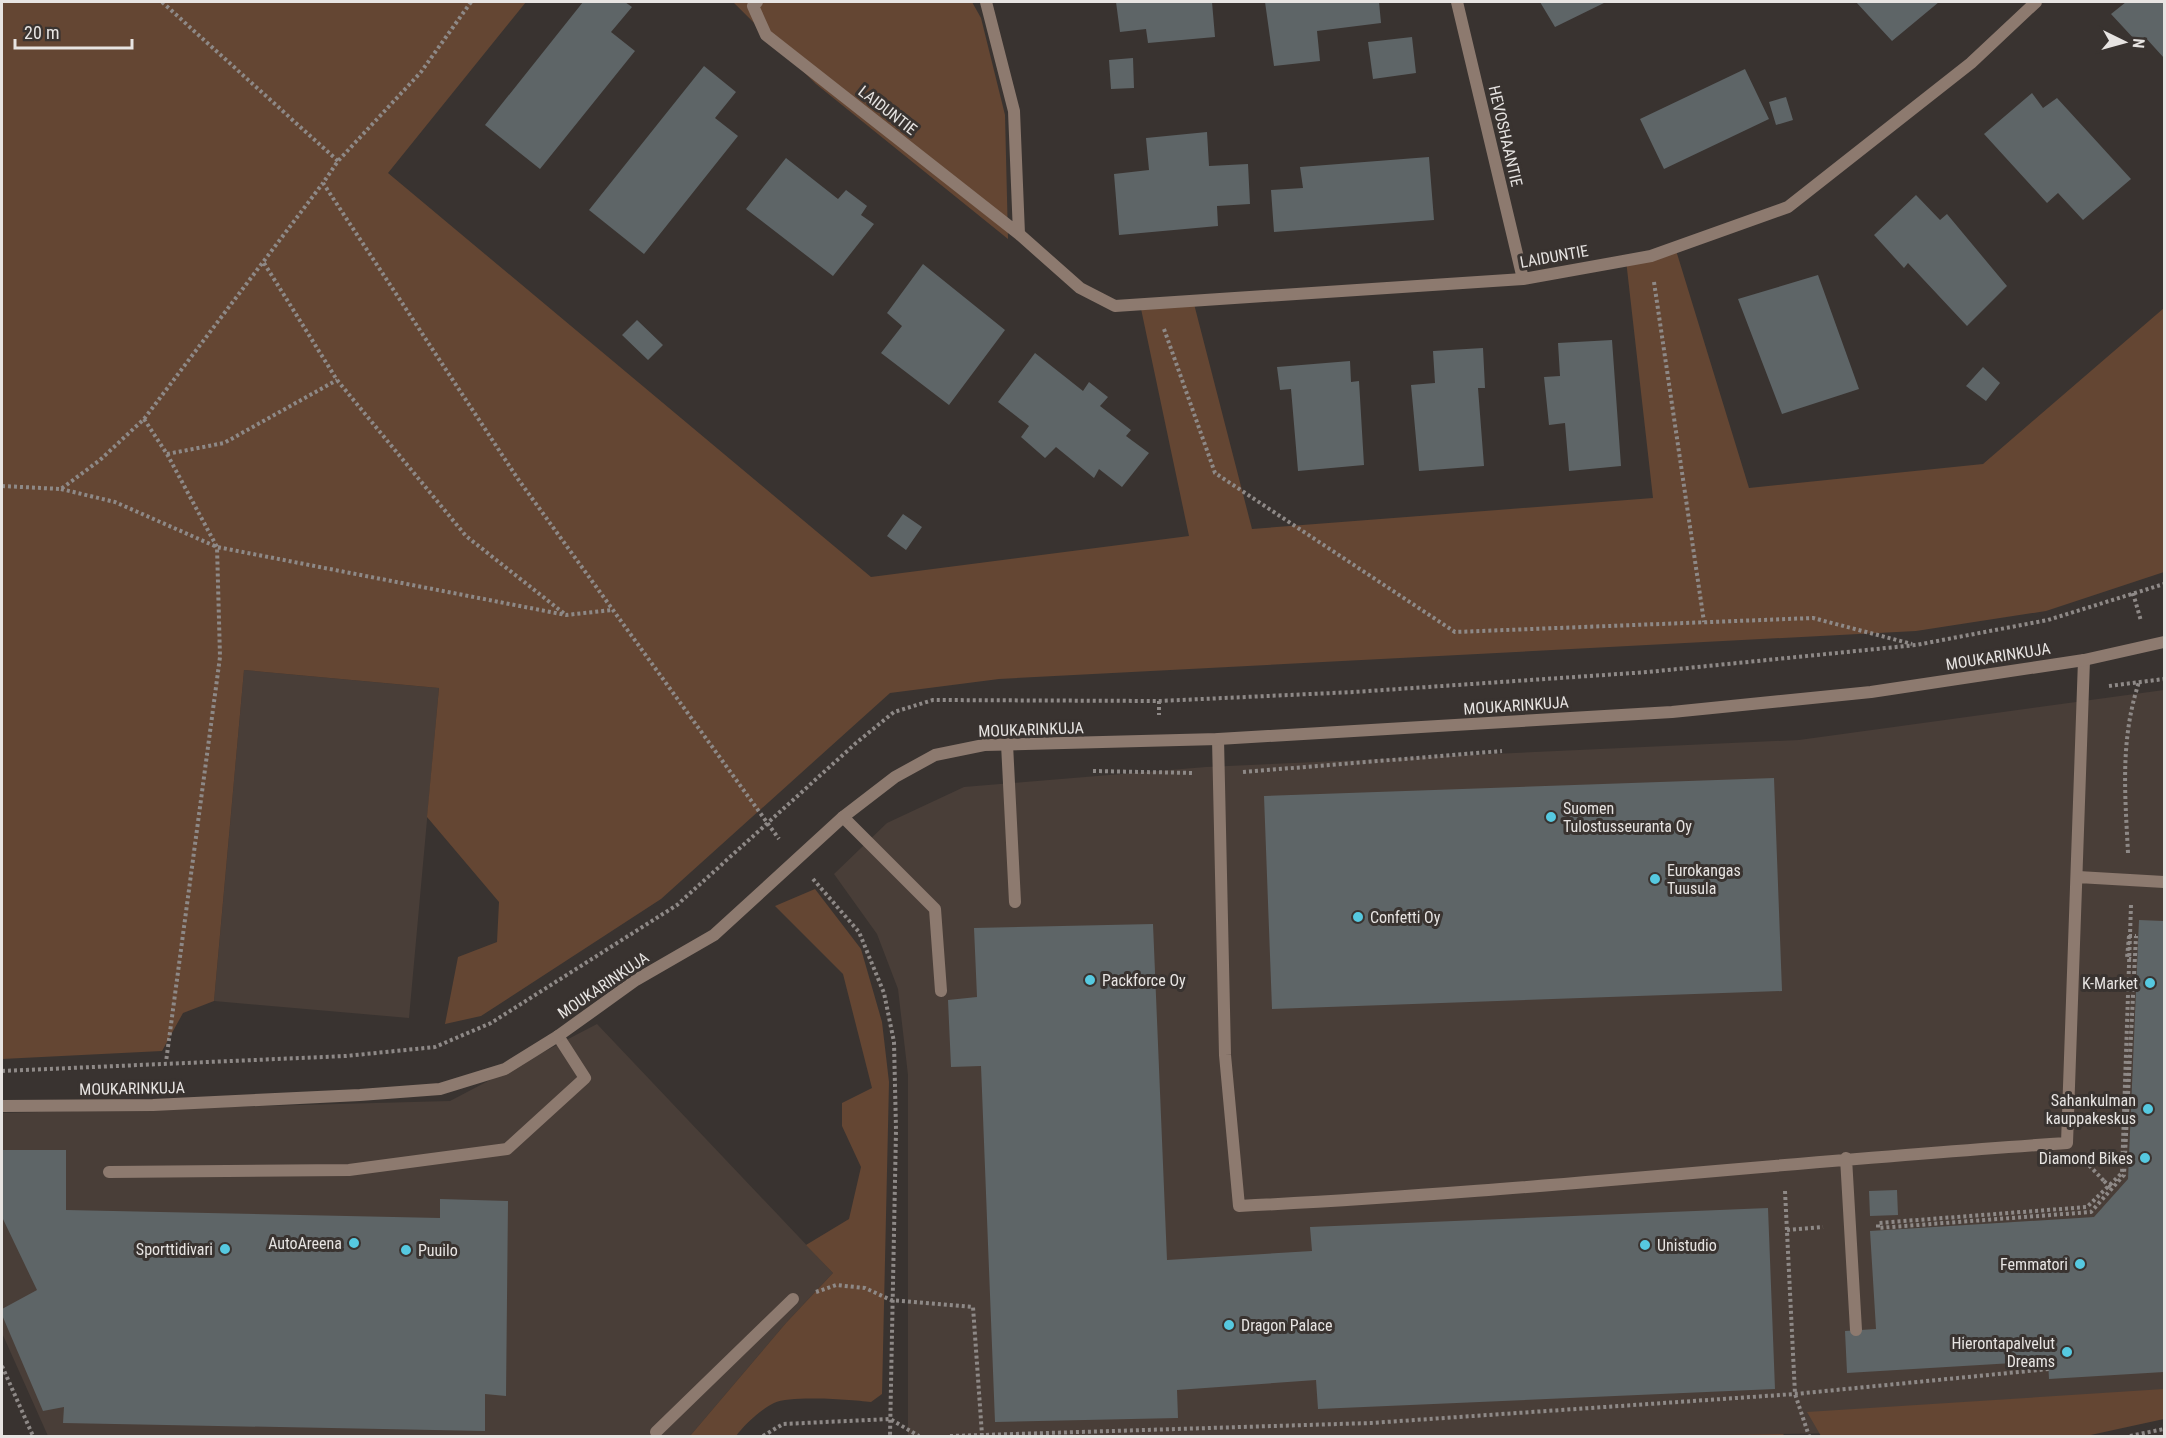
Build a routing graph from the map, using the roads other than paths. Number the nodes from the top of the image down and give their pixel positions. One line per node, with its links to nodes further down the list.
1 (757, 2): 5 (street, LAIDUNTIE)
2 (986, 2): 5 (street)
3 (1457, 2): 6 (street, HEVOSHAANTIE)
4 (2036, 2): 6 (street, LAIDUNTIE)
5 (1019, 234): 6 (street, LAIDUNTIE)
6 (1523, 279)
7 (2164, 642): 8 (street, MOUKARINKUJA)
8 (2084, 660): 9 (street, MOUKARINKUJA); 12 (street)
9 (1218, 739): 10 (street, MOUKARINKUJA); 18 (street)
10 (1007, 744): 11 (street, MOUKARINKUJA); 14 (street)
11 (843, 818): 15 (street); 16 (street, MOUKARINKUJA)
12 (2078, 877): 13 (street); 18 (street)
13 (2164, 882)
14 (1015, 902)
15 (941, 991)
16 (558, 1036): 17 (street, MOUKARINKUJA); 19 (street)
17 (2, 1106)
18 (1846, 1158): 21 (street)
19 (109, 1172)
20 (793, 1299): 22 (street)
21 (1856, 1330)
22 (656, 1432)

